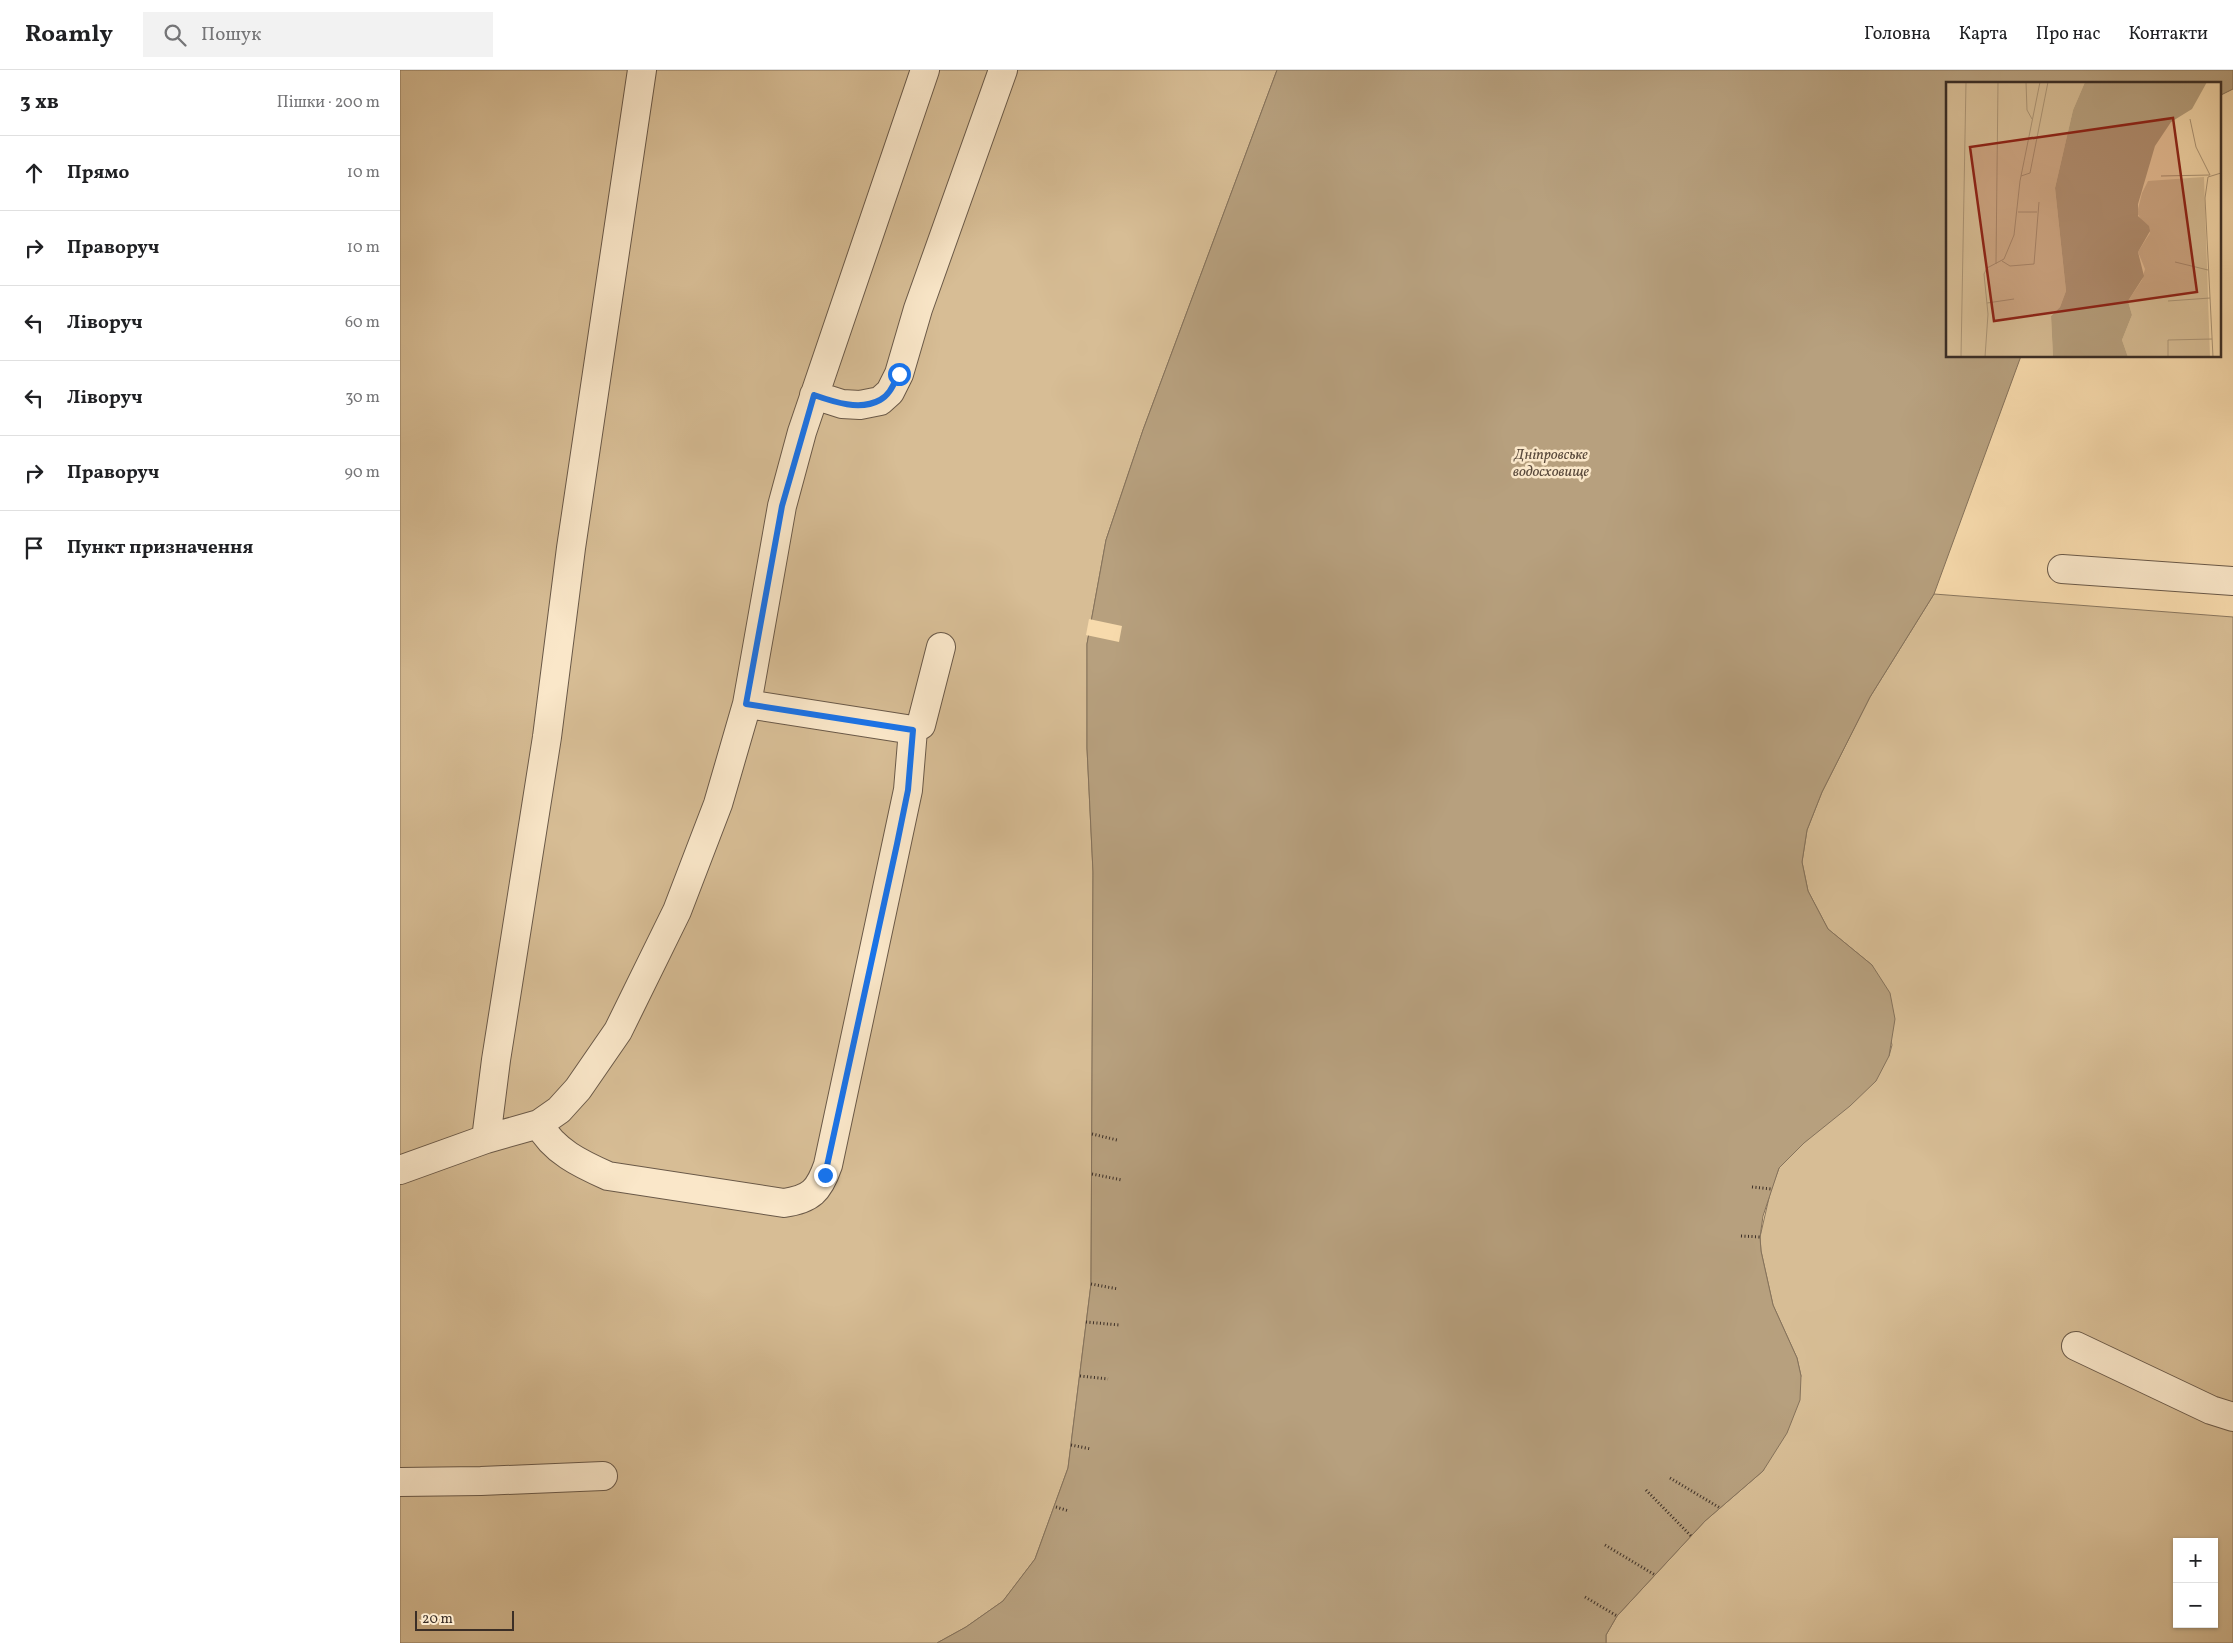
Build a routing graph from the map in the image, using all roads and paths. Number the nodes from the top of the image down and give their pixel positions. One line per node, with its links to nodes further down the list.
1 (642, 70): 12 (street)
2 (925, 70): 4 (street)
3 (1003, 70): 4 (street)
4 (814, 395): 8 (street)
5 (2062, 569): 6 (street)
6 (2233, 581)
7 (941, 647): 9 (street)
8 (746, 704): 9 (street); 10 (street)
9 (913, 730): 10 (street)
10 (539, 1124): 12 (street)
11 (1092, 1134): 13 (path)
12 (486, 1140): 14 (street)
13 (1117, 1140)
14 (400, 1170)
15 (1092, 1174): 16 (path)
16 (1122, 1180)
17 (1752, 1187): 18 (path)
18 (1771, 1190)
19 (1740, 1236): 20 (path)
20 (1760, 1237)
21 (1091, 1284): 22 (path)
22 (1118, 1289)
23 (1086, 1322): 24 (path)
24 (1119, 1325)
25 (2076, 1346): 28 (street)
26 (1080, 1376): 27 (path)
27 (1108, 1379)
28 (2233, 1417)
29 (1071, 1445): 30 (path)
30 (1091, 1449)
31 (603, 1476): 33 (street)
32 (1670, 1478): 36 (path)
33 (400, 1482)
34 (1646, 1490): 38 (path)
35 (1056, 1507): 37 (path)
36 (1720, 1508)
37 (1069, 1511)
38 (1691, 1536)
39 (1605, 1545): 40 (path)
40 (1654, 1576)
41 (1585, 1597): 42 (path)
42 (1617, 1616)

